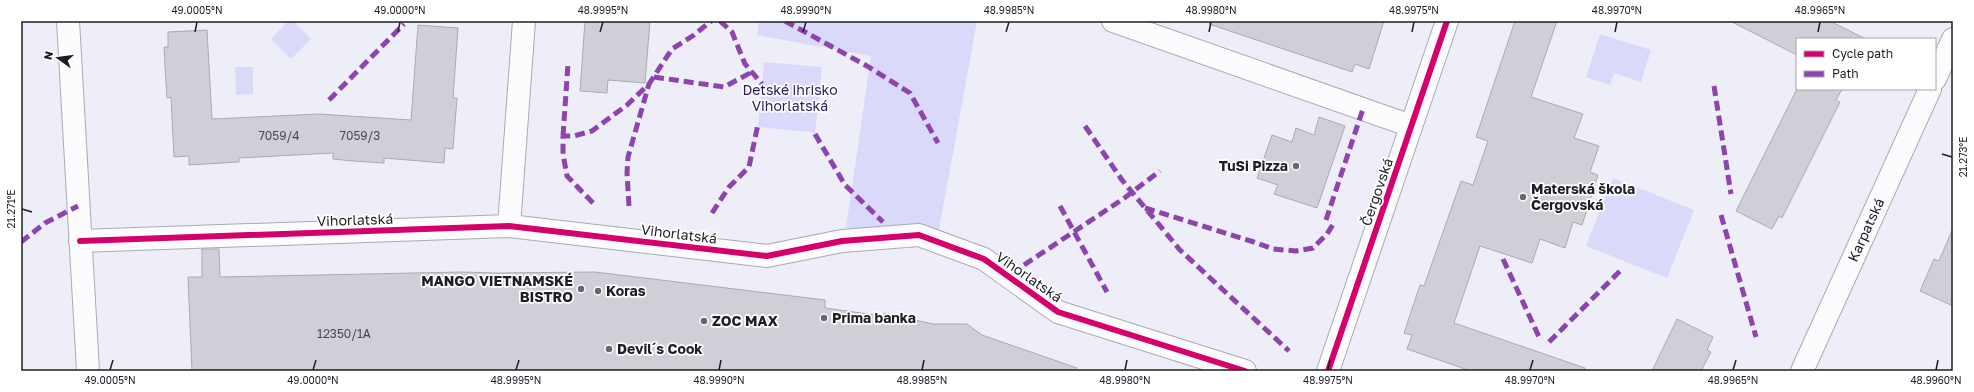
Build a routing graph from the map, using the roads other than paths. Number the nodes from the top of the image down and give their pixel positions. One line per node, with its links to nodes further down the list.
1 (68, 21): 10 (street)
2 (524, 21): 9 (street)
3 (1113, 21): 8 (street)
4 (1447, 21): 8 (street, Čergovská)
5 (1953, 39): 6 (street)
6 (1936, 77)
7 (1930, 90): 14 (street, Karpatská)
8 (1411, 126): 13 (street, Čergovská)
9 (509, 226): 10 (street, Vihorlatská); 12 (street, Vihorlatská)
10 (80, 241): 11 (street)
11 (88, 371)
12 (1245, 371)
13 (1328, 371)
14 (1802, 371)

